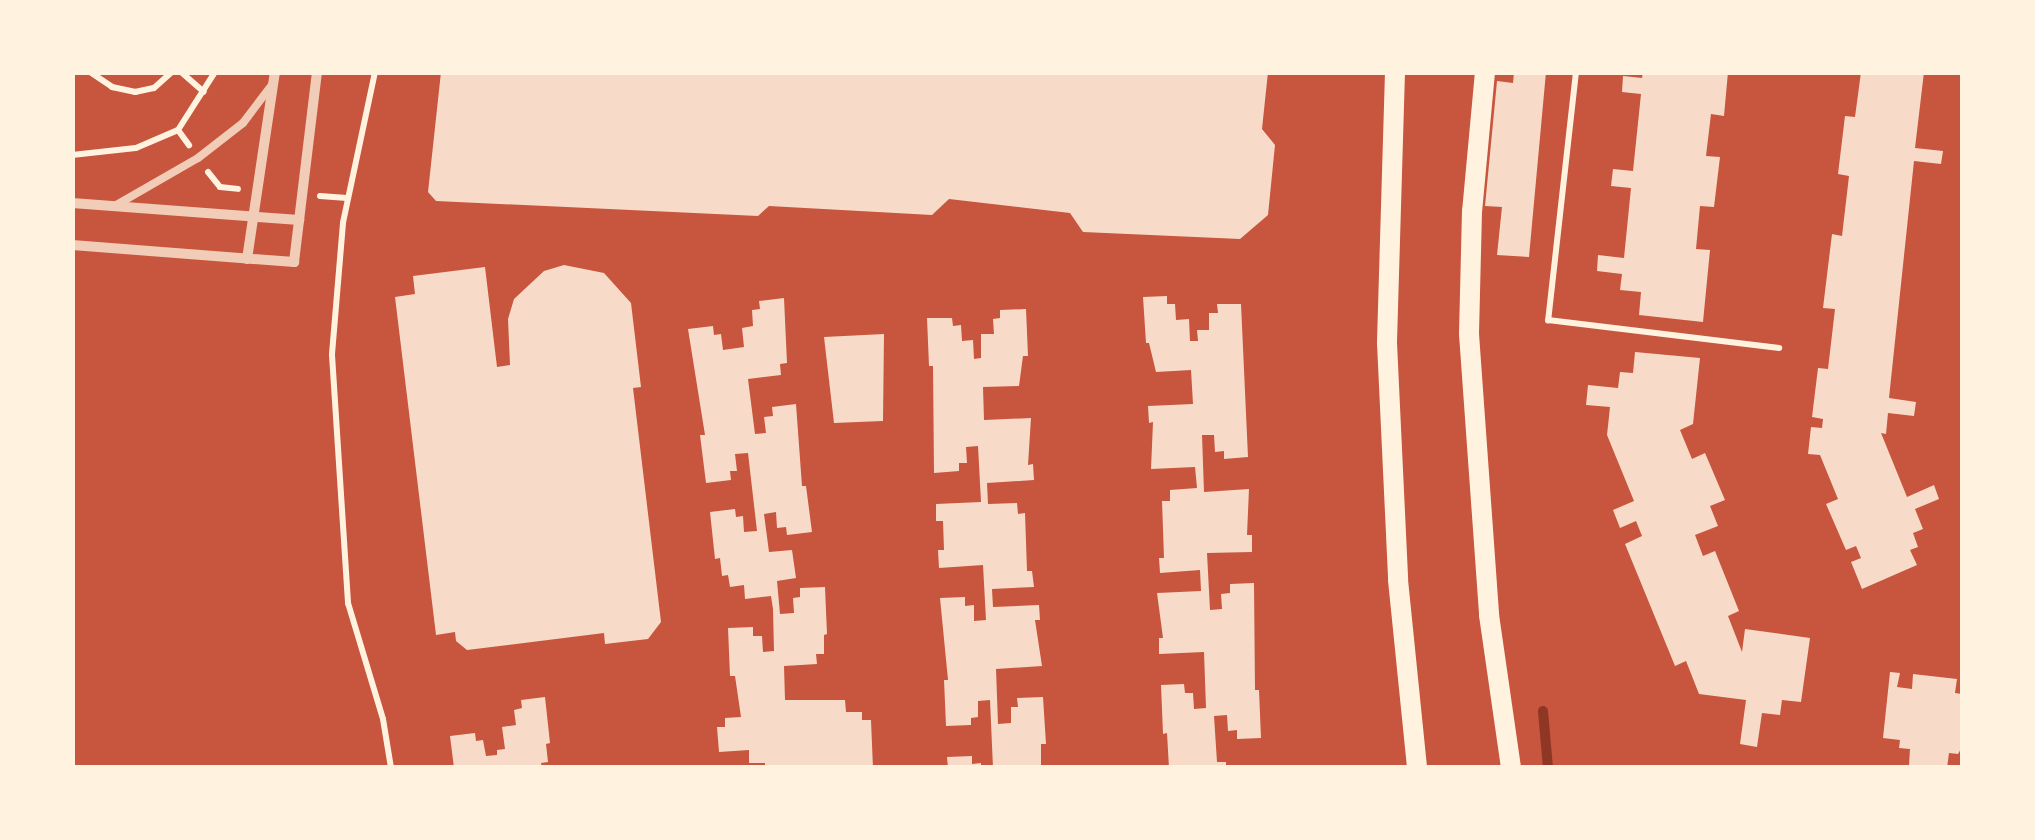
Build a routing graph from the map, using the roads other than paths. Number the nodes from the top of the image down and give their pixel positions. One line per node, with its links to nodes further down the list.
1 (317, 72): 8 (street)
2 (1395, 72): 11 (main road)
3 (1485, 72): 12 (main road)
4 (274, 78): 6 (lane); 7 (street)
5 (72, 204): 6 (street)
6 (118, 204): 7 (street)
7 (252, 218): 8 (street); 10 (street)
8 (299, 220): 10 (street)
9 (72, 245): 10 (street)
10 (247, 259)
11 (1417, 768)
12 (1511, 768)

